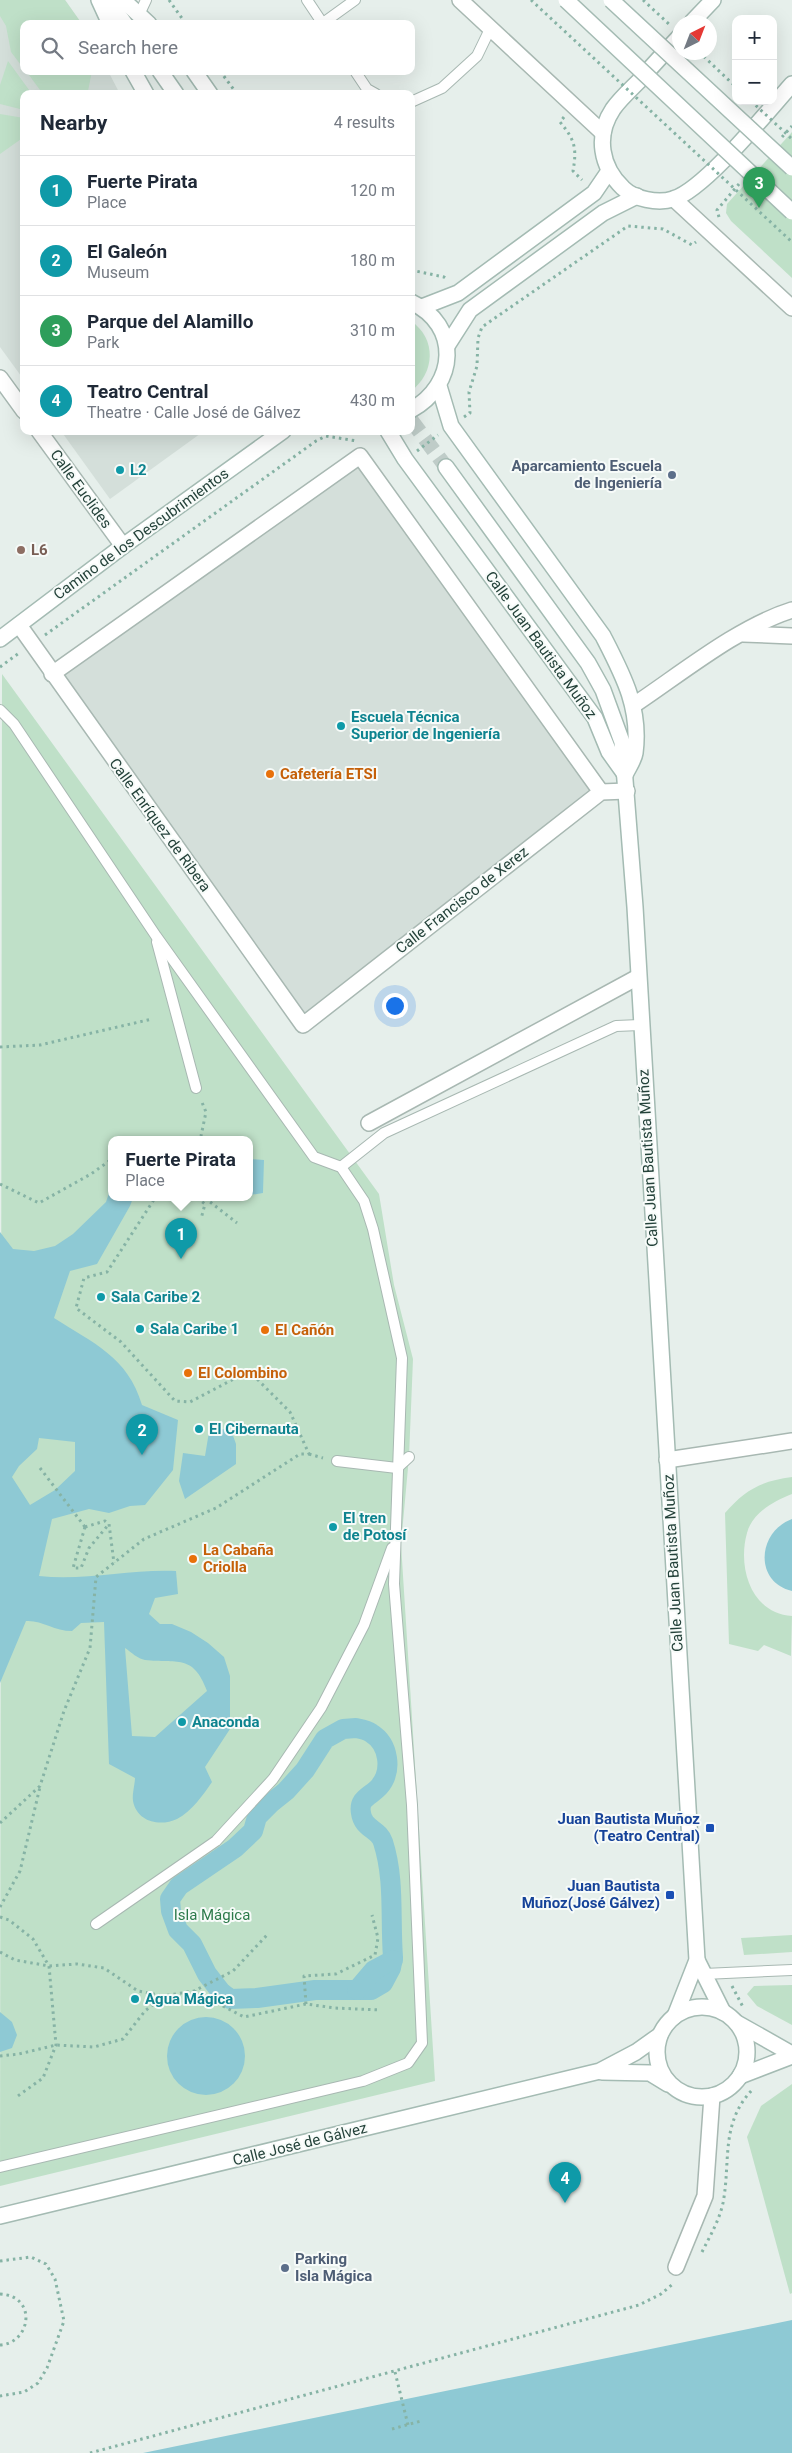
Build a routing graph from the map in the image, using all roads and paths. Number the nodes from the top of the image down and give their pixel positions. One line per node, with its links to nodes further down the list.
1 (99, 0): 16 (street)
2 (108, 0): 17 (street)
3 (123, 0): 15 (street)
4 (146, 0): 15 (lane)
5 (169, 0): 18 (path)
6 (307, 0): 19 (lane)
7 (355, 0): 20 (lane)
8 (460, 0): 21 (street)
9 (531, 0): 53 (path, bridge)
10 (566, 0): 50 (street, bridge)
11 (612, 0): 44 (street, bridge)
12 (642, 0): 22 (path)
13 (714, 0): 14 (street)
14 (699, 15)
15 (144, 19)
16 (108, 20)
17 (123, 20)
18 (183, 20)
19 (321, 20)
20 (327, 20)
21 (491, 27): 37 (lane); 41 (street)
22 (672, 28)
23 (672, 37): 41 (street)
24 (707, 60): 30 (path)
25 (135, 75): 32 (street)
26 (163, 75): 33 (street)
27 (197, 75): 34 (street)
28 (223, 75): 35 (path)
29 (358, 75): 36 (lane)
30 (732, 83)
31 (792, 84): 49 (street)
32 (144, 90)
33 (173, 90)
34 (207, 90)
35 (233, 90)
36 (369, 90)
37 (415, 100)
38 (755, 105): 42 (path, bridge)
39 (567, 115): 47 (path)
40 (792, 126): 43 (path)
41 (603, 133): 45 (street)
42 (792, 139)
43 (779, 141)
44 (792, 168)
45 (609, 171): 48 (street); 56 (street)
46 (746, 177): 51 (path)
47 (581, 179)
48 (636, 196): 49 (street); 58 (street)
49 (674, 199): 57 (street)
50 (792, 212)
51 (722, 220)
52 (701, 238): 63 (path)
53 (792, 242)
54 (415, 271): 55 (path)
55 (452, 286)
56 (417, 304): 58 (street)
57 (792, 308)
58 (447, 346): 60 (street)
59 (0, 378): 61 (street)
60 (439, 386): 62 (street); 81 (street)
61 (20, 406)
62 (415, 408)
63 (460, 420)
64 (444, 431): 69 (path)
65 (42, 435): 71 (street, Calle Euclides)
66 (277, 435): 71 (street, Camino de los Descubrimientos)
67 (390, 435): 83 (street, Calle Juan Bautista Muñoz)
68 (361, 443): 76 (path)
69 (411, 455)
70 (446, 467): 83 (street)
71 (122, 546): 73 (street, Camino de los Descubrimientos)
72 (792, 610): 74 (street)
73 (19, 625): 77 (street, Camino de los Descubrimientos); 80 (street, Calle Enríquez de Ribera)
74 (742, 634): 75 (street); 81 (street)
75 (792, 636)
76 (42, 637)
77 (0, 639)
78 (18, 654): 79 (path)
79 (0, 667)
80 (52, 674): 85 (street); 89 (street, Calle Enríquez de Ribera)
81 (634, 705): 83 (street)
82 (0, 710): 86 (lane)
83 (625, 774): 84 (street, Calle Juan Bautista Muñoz)
84 (627, 791): 85 (street); 87 (street, Calle Juan Bautista Muñoz)
85 (601, 792): 89 (street, Calle Francisco de Xerez)
86 (156, 936): 92 (lane); 96 (lane)
87 (638, 977): 90 (street, Calle Juan Bautista Muñoz); 93 (street)
88 (152, 1019): 91 (path)
89 (303, 1025)
90 (640, 1025): 96 (lane); 105 (street, Calle Juan Bautista Muñoz)
91 (0, 1047)
92 (196, 1088): 94 (path)
93 (369, 1123)
94 (201, 1136)
95 (108, 1162): 97 (path)
96 (341, 1166): 108 (lane)
97 (0, 1184)
98 (153, 1201): 112 (path)
99 (201, 1201): 101 (path)
100 (209, 1201): 102 (path)
101 (201, 1219)
102 (237, 1223)
103 (792, 1441): 105 (street)
104 (410, 1457): 108 (lane)
105 (667, 1460): 121 (street, Calle Juan Bautista Muñoz)
106 (337, 1461): 108 (lane)
107 (40, 1468): 110 (path)
108 (397, 1468): 111 (lane)
109 (109, 1524): 110 (path); 110 (path); 112 (path)
110 (85, 1527)
111 (395, 1538): 118 (lane); 142 (lane)
112 (114, 1563): 113 (path)
113 (40, 1786): 114 (path); 115 (path)
114 (0, 1824)
115 (0, 1907)
116 (372, 1915): 127 (path)
117 (0, 1917): 122 (path)
118 (96, 1924)
119 (268, 1934): 125 (path)
120 (0, 1952): 122 (path)
121 (697, 1960): 124 (street, Calle Juan Bautista Muñoz); 130 (street, Calle Juan Bautista Muñoz)
122 (49, 1966): 126 (path); 133 (path)
123 (792, 1970): 124 (lane)
124 (704, 1974): 129 (street, Calle Juan Bautista Muñoz)
125 (194, 1991): 126 (path); 127 (path)
126 (163, 1996): 133 (path)
127 (306, 2004): 128 (path)
128 (380, 2010)
129 (723, 2012): 130 (street); 131 (street)
130 (675, 2016): 132 (street)
131 (736, 2023): 134 (street); 137 (street)
132 (660, 2035): 136 (street, Calle José de Gálvez); 139 (street)
133 (56, 2046): 135 (path); 141 (path)
134 (792, 2055): 137 (street)
135 (0, 2056)
136 (600, 2072): 139 (street, Calle José de Gálvez); 143 (street, Calle José de Gálvez)
137 (740, 2076): 140 (street)
138 (758, 2087): 144 (path)
139 (675, 2089): 140 (street)
140 (712, 2096): 146 (street)
141 (15, 2098)
142 (0, 2167)
143 (0, 2216)
144 (700, 2255)
145 (0, 2261): 150 (path)
146 (678, 2272): 149 (path)
147 (0, 2294): 148 (path)
148 (0, 2345)
149 (395, 2372): 152 (path); 154 (path)
150 (0, 2396)
151 (421, 2421): 152 (path)
152 (408, 2425): 153 (path)
153 (392, 2429)
154 (90, 2453)

